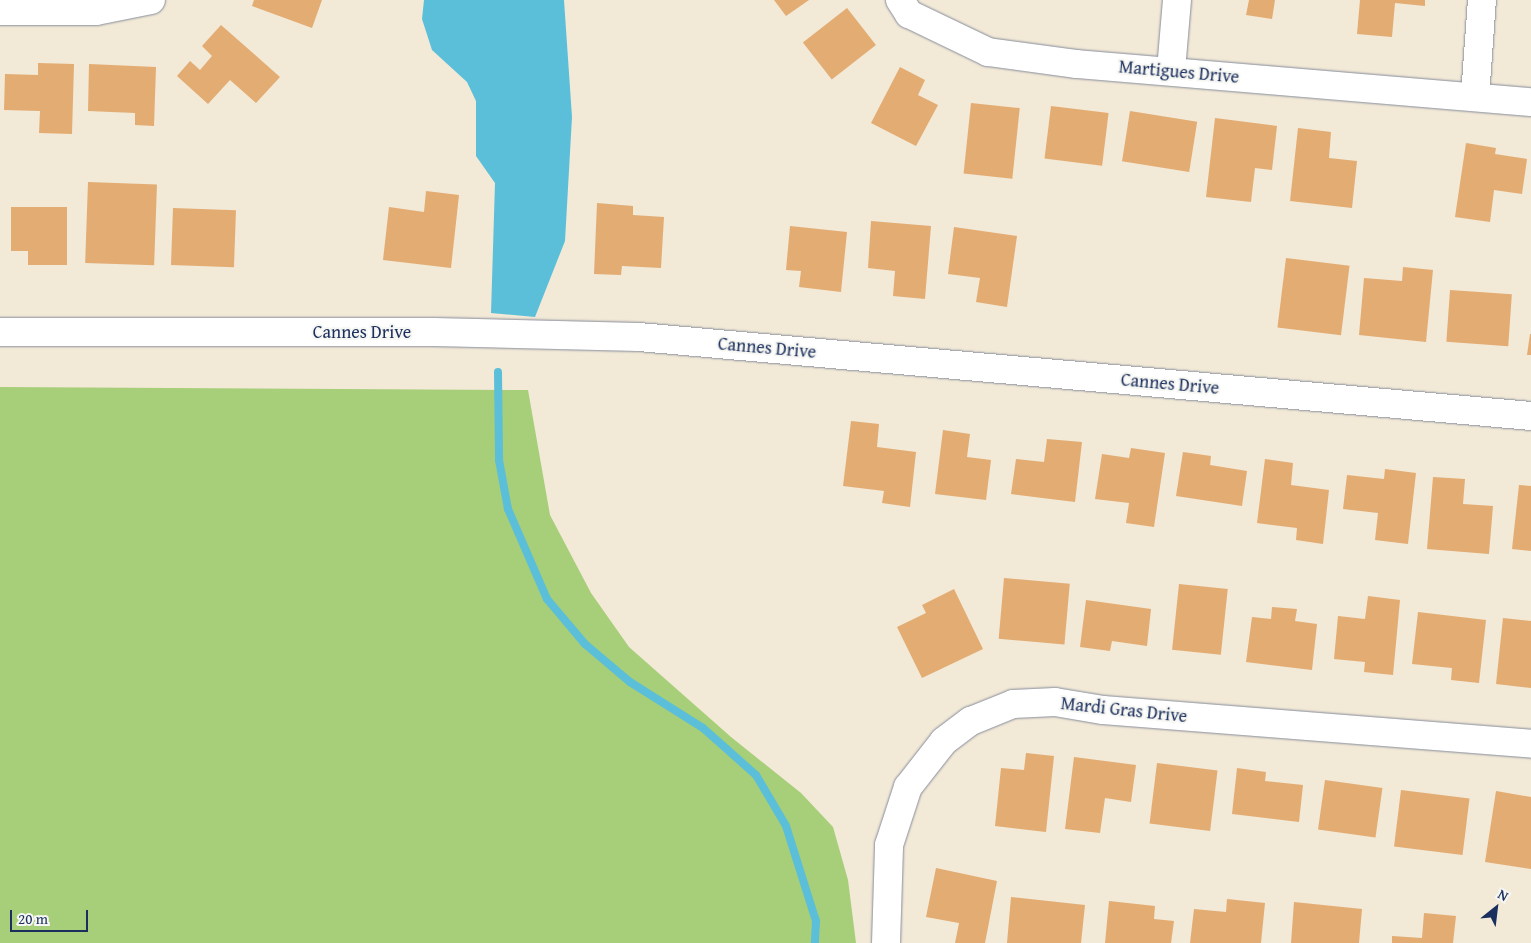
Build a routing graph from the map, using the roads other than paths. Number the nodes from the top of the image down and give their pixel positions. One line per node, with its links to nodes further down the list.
1 (151, 0): 5 (street)
2 (900, 0): 6 (street, Martigues Drive)
3 (1177, 0): 6 (street)
4 (1482, 0): 7 (street)
5 (0, 11)
6 (1171, 70): 7 (street, Martigues Drive)
7 (1475, 97): 8 (street, Martigues Drive)
8 (1531, 102)
9 (0, 332): 10 (street, Cannes Drive)
10 (1531, 416)
11 (1531, 744): 12 (street, Mardi Gras Drive)
12 (886, 943)

